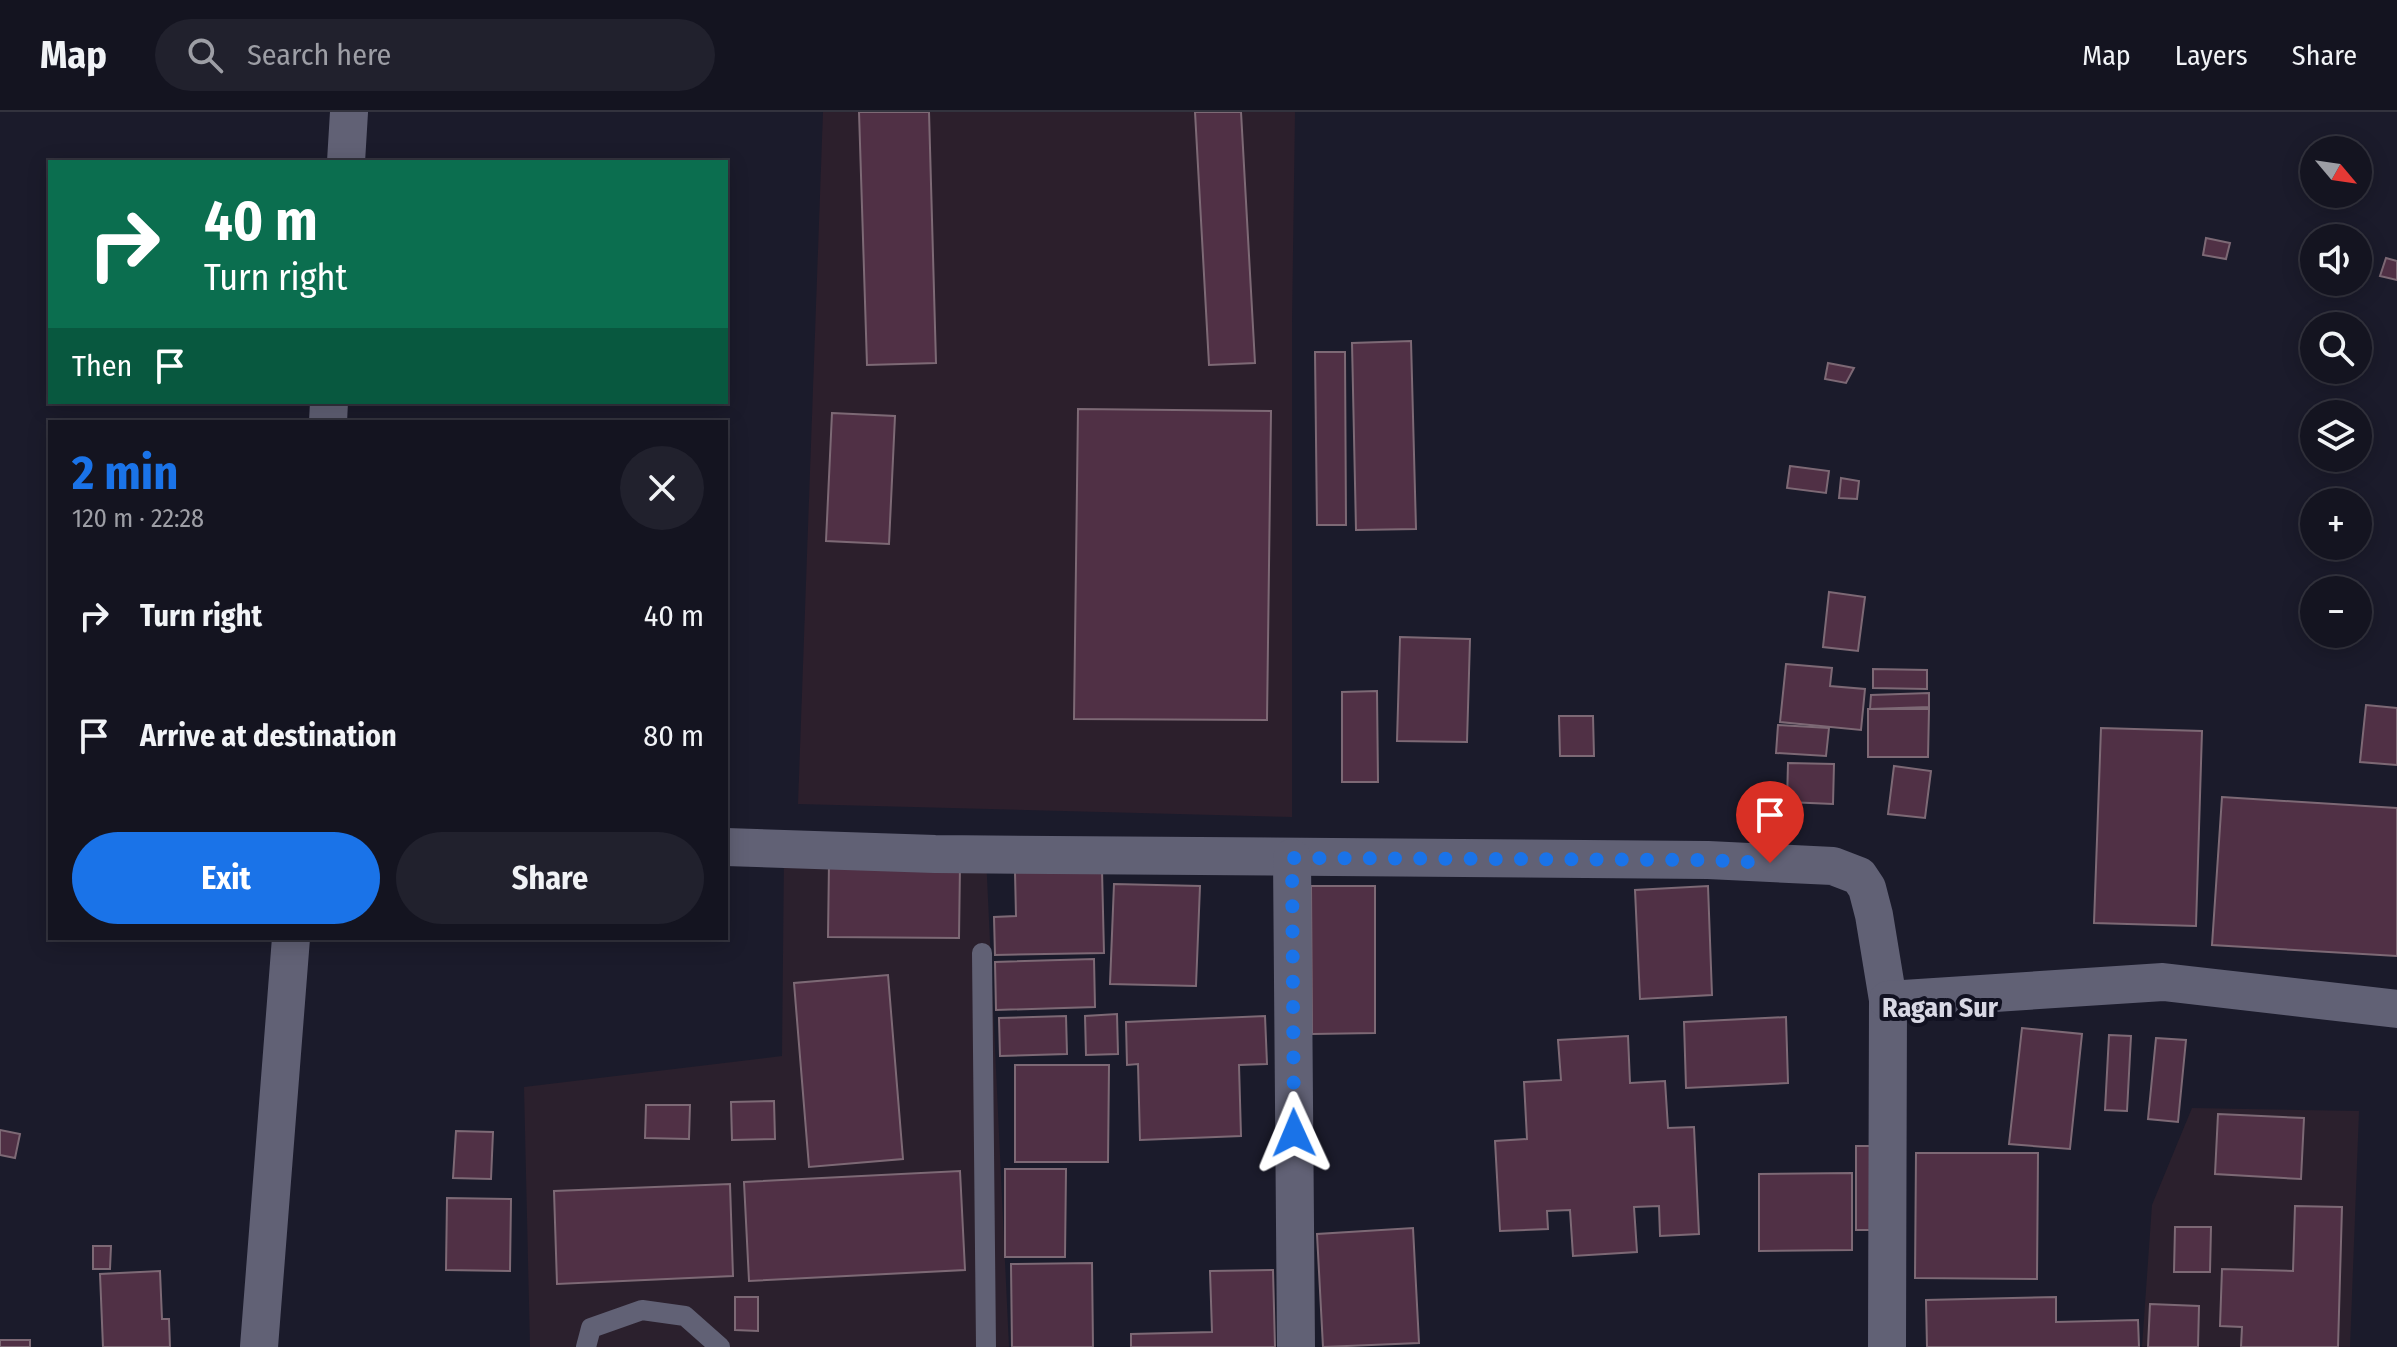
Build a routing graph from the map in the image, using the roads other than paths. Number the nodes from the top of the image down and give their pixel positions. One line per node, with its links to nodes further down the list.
1 (349, 112): 2 (street)
2 (346, 160)
3 (728, 847): 4 (street)
4 (1292, 858): 7 (street); 13 (street)
5 (291, 940): 9 (street)
6 (982, 953): 12 (lane)
7 (1888, 1000): 8 (street); 14 (street)
8 (2397, 1009)
9 (259, 1347)
10 (586, 1347): 11 (lane)
11 (720, 1347)
12 (986, 1347)
13 (1296, 1347)
14 (1887, 1347)

